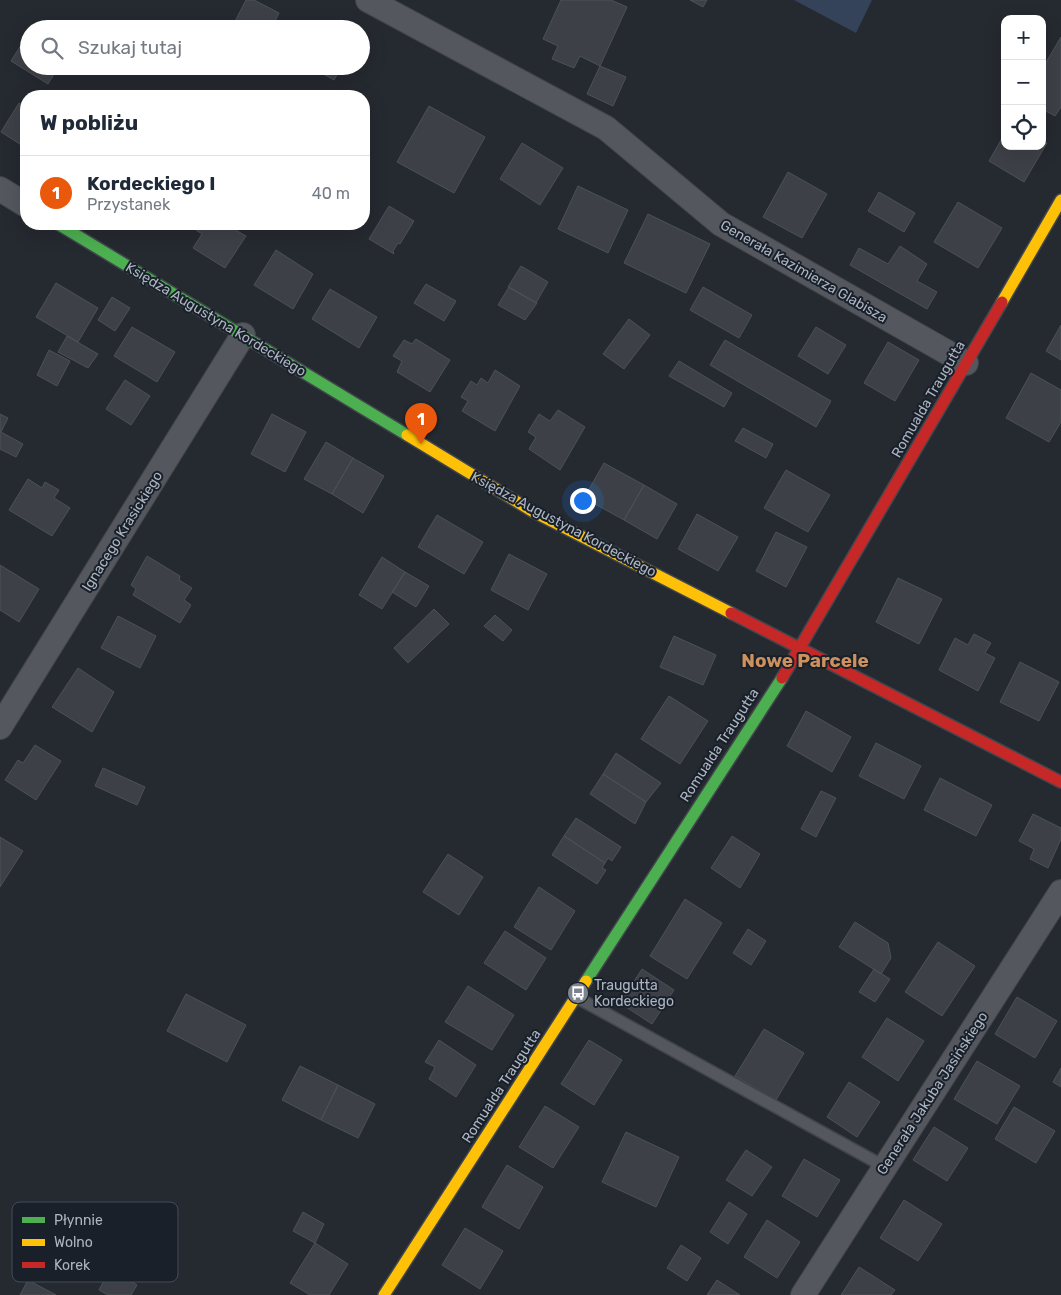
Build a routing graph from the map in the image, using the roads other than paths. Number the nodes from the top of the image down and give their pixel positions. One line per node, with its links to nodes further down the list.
1 (368, 0): 7 (street, Generała Kazimierza Glabisza)
2 (2, 195): 4 (street)
3 (1061, 200): 7 (street, Romualda Traugutta)
4 (20, 202)
5 (68, 230): 6 (street, Księdza Augustyna Kordeckiego)
6 (243, 335): 8 (street, Księdza Augustyna Kordeckiego); 9 (street, Ignacego Krasickiego)
7 (966, 363): 8 (street, Romualda Traugutta)
8 (801, 648): 10 (street, Księdza Augustyna Kordeckiego); 12 (street, Romualda Traugutta)
9 (0, 727)
10 (1061, 782)
11 (1061, 892): 13 (street, Generała Jakuba Jasińskiego)
12 (576, 997): 13 (lane); 14 (street, Romualda Traugutta)
13 (885, 1166): 15 (street, Generała Jakuba Jasińskiego)
14 (384, 1295)
15 (803, 1295)

